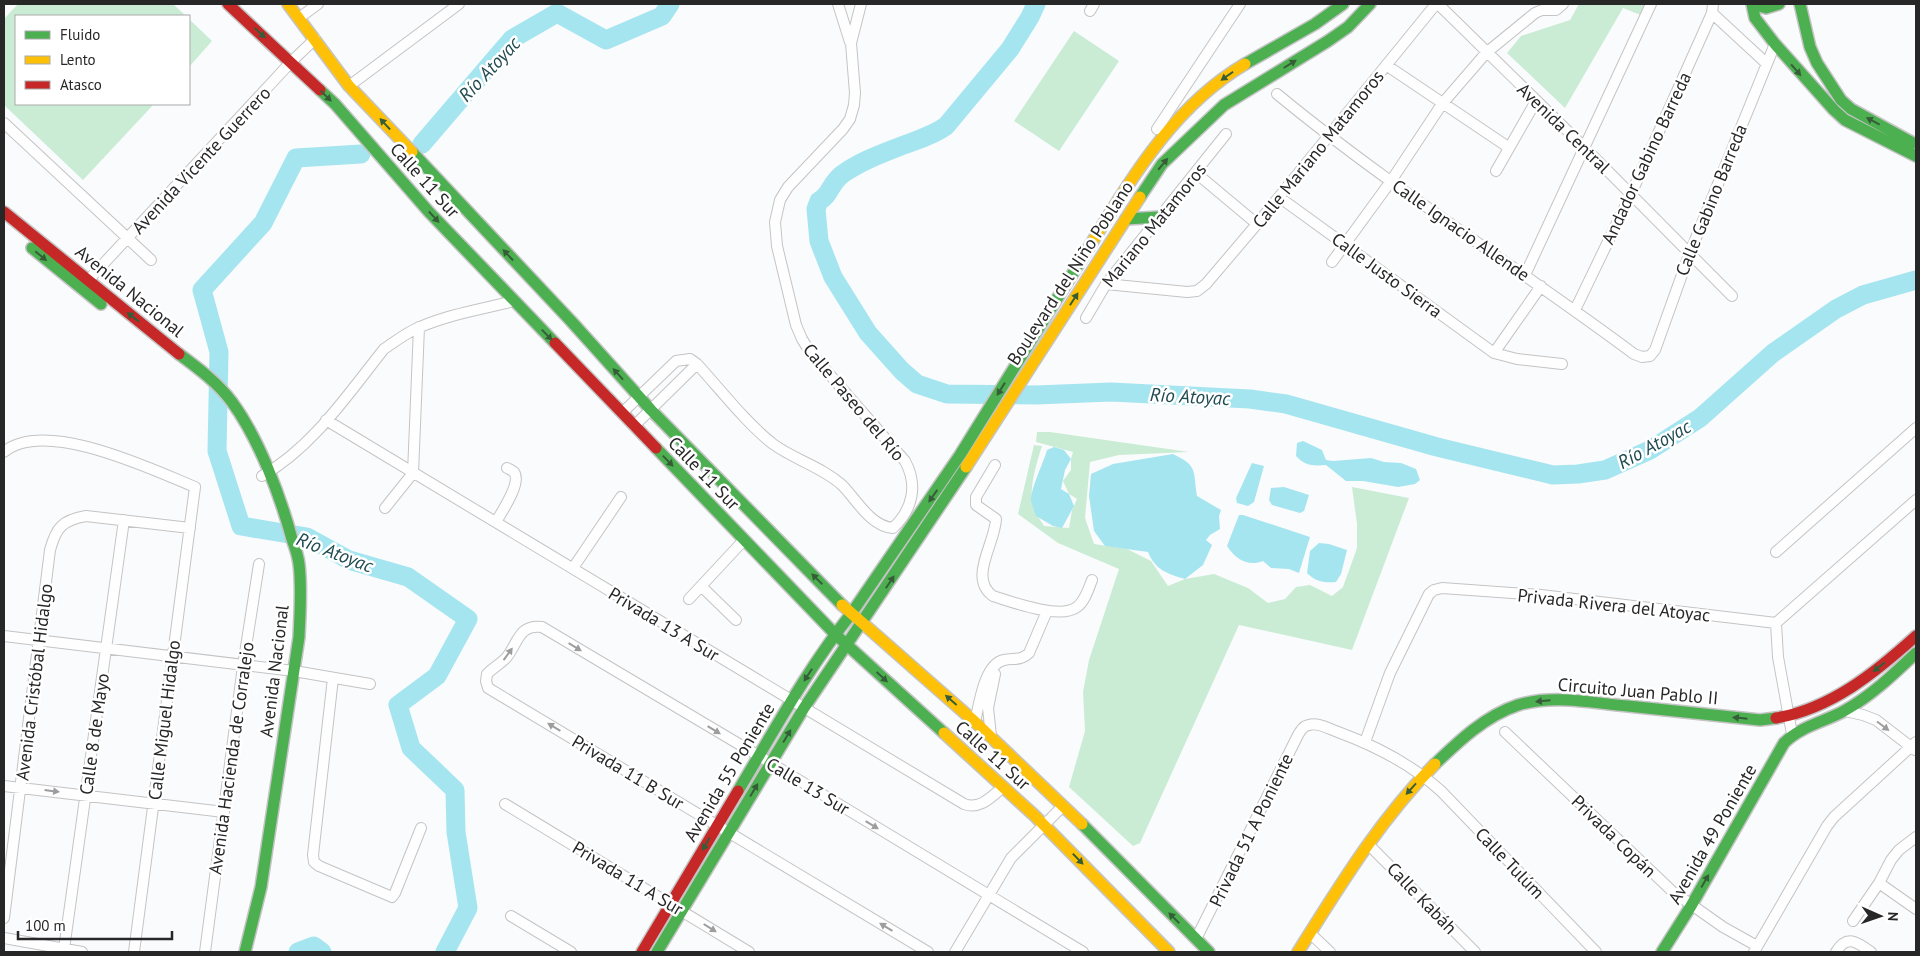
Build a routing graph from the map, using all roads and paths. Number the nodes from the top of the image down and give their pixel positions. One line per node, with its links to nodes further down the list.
1 (228, 4): 24 (main road, Calle 11 Sur, one-way to 24)
2 (288, 4): 18 (main road, Calle 11 Sur)
3 (318, 4): 18 (street)
4 (459, 4): 27 (street)
5 (838, 4): 21 (street)
6 (861, 4): 21 (street)
7 (1240, 4): 32 (street)
8 (1343, 4): 74 (main road, Boulevard del Niño Poblano, one-way to 74)
9 (1370, 4): 46 (main road, Boulevard del Niño Poblano, one-way to 9)
10 (1437, 4): 23 (street, Avenida Central); 26 (street, Calle Mariano Matamoros)
11 (1563, 4): 23 (street)
12 (1651, 4): 36 (street)
13 (1741, 4): 19 (main road)
14 (1752, 4): 15 (main road); 19 (main road)
15 (1779, 4)
16 (1800, 4): 35 (main road, one-way to 16)
17 (1712, 8): 25 (street); 42 (street, Andador Gabino Barreda)
18 (299, 18): 20 (main road, Calle 11 Sur)
19 (1755, 18): 22 (main road)
20 (315, 39): 24 (street, Avenida Vicente Guerrero); 27 (main road, Calle 11 Sur)
21 (851, 43): 65 (street, Calle Paseo del Río)
22 (1775, 44): 25 (street, Calle Gabino Barreda); 38 (main road, one-way to 38)
23 (1486, 53): 29 (street, Avenida Central); 30 (street)
24 (291, 62): 49 (street, Avenida Vicente Guerrero); 59 (main road, Calle 11 Sur, one-way to 59)
25 (1766, 63): 51 (street, Calle Gabino Barreda)
26 (1386, 65): 30 (street); 34 (street, Calle Mariano Matamoros)
27 (350, 86): 67 (main road, Calle 11 Sur, one-way to 27)
28 (1277, 94): 34 (street, Calle Ignacio Allende)
29 (1536, 101): 36 (street, Avenida Central); 37 (street)
30 (1442, 104): 37 (street); 41 (street)
31 (4, 123): 49 (street)
32 (1157, 129)
33 (1226, 134): 40 (street, Mariano Matamoros)
34 (1328, 136): 41 (street, Calle Ignacio Allende); 43 (street, Calle Mariano Matamoros)
35 (1916, 144)
36 (1584, 146): 42 (street, Avenida Central); 54 (street)
37 (1508, 147): 39 (street)
38 (1916, 156)
39 (1496, 171)
40 (1196, 173): 45 (street, Mariano Matamoros); 48 (street)
41 (1391, 182): 50 (street); 54 (street, Calle Ignacio Allende)
42 (1631, 194): 51 (street, Avenida Central); 60 (street, Andador Gabino Barreda)
43 (1279, 197): 48 (street, Calle Mariano Matamoros); 50 (street, Calle Justo Sierra)
44 (4, 212): 56 (main road, Avenida Nacional)
45 (1160, 217): 46 (main road); 55 (street, Mariano Matamoros)
46 (1126, 219): 74 (main road, Boulevard del Niño Poblano, one-way to 46)
47 (4, 224): 56 (main road, Avenida Nacional, one-way to 56)
48 (1258, 224): 55 (street, Calle Mariano Matamoros)
49 (127, 239): 52 (street); 56 (street, Avenida Vicente Guerrero)
50 (1345, 245): 53 (street); 63 (street, Calle Justo Sierra)
51 (1689, 255): 58 (street); 64 (street, Calle Gabino Barreda)
52 (151, 260)
53 (1332, 262)
54 (1525, 275): 57 (street, Calle Ignacio Allende)
55 (1106, 284): 61 (street, Mariano Matamoros)
56 (85, 286): 78 (main road, Avenida Nacional)
57 (1541, 286): 60 (street, Calle Ignacio Allende); 63 (street)
58 (1732, 296)
59 (514, 301): 62 (street); 69 (main road, Calle 11 Sur, one-way to 69)
60 (1575, 310): 64 (street, Calle Ignacio Allende)
61 (1086, 318)
62 (419, 327): 70 (street); 77 (street)
63 (1494, 353): 66 (street)
64 (1650, 356)
65 (697, 364): 67 (street); 68 (street)
66 (1562, 364)
67 (639, 397): 68 (main road, Calle 11 Sur); 69 (street)
68 (650, 410): 71 (street); 93 (main road, Calle 11 Sur, one-way to 68)
69 (622, 413): 71 (main road, Calle 11 Sur)
70 (326, 420): 77 (street, Privada 13 A Sur); 78 (street)
71 (634, 426): 85 (main road, Calle 11 Sur, one-way to 85)
72 (1916, 428): 86 (street)
73 (4, 452): 84 (street, Calle Miguel Hidalgo)
74 (965, 459): 93 (main road, Boulevard del Niño Poblano, one-way to 93); 95 (main road, Boulevard del Niño Poblano, one-way to 74)
75 (995, 465): 92 (street)
76 (507, 468): 83 (street)
77 (412, 473): 81 (street); 83 (street, Privada 13 A Sur)
78 (266, 474): 108 (main road, Avenida Nacional)
79 (621, 497): 88 (street)
80 (1916, 500): 96 (street)
81 (385, 508)
82 (124, 520): 84 (street); 101 (street, Avenida Cristóbal Hidalgo); 103 (street, Calle 8 de Mayo)
83 (496, 522): 88 (street, Privada 13 A Sur)
84 (190, 528): 105 (street, Calle Miguel Hidalgo)
85 (744, 540): 90 (street); 98 (main road, Calle 11 Sur)
86 (1776, 552)
87 (259, 564): 107 (street, Avenida Hacienda de Corralejo)
88 (573, 568): 111 (street, Privada 13 A Sur)
89 (1092, 580): 92 (street)
90 (701, 586): 91 (street); 94 (street)
91 (689, 598)
92 (1047, 611): 106 (street)
93 (851, 614): 95 (main road, Calle 11 Sur); 98 (main road, Avenida 55 Poniente)
94 (736, 620)
95 (863, 623): 102 (main road, Avenida 55 Poniente); 115 (main road, Calle 11 Sur, one-way to 95)
96 (1776, 624): 114 (street); 120 (street, Privada Rivera del Atoyac)
97 (531, 626): 122 (street, Calle 13 Sur, one-way to 122); 133 (street, Privada 11 B Sur, one-way to 97)
98 (835, 634): 102 (main road, Calle 11 Sur); 111 (main road, Avenida 55 Poniente, one-way to 111)
99 (4, 636): 101 (street)
100 (1916, 636): 114 (main road, Circuito Juan Pablo II, one-way to 114)
101 (39, 640): 103 (street); 126 (street, Avenida Cristóbal Hidalgo)
102 (846, 644): 112 (main road, Avenida 55 Poniente); 127 (main road, Calle 11 Sur, one-way to 127)
103 (106, 649): 105 (street); 128 (street, Calle 8 de Mayo)
104 (1916, 653): 113 (main road)
105 (172, 658): 107 (street); 129 (street, Calle Miguel Hidalgo)
106 (999, 662): 115 (street); 119 (street)
107 (243, 666): 108 (street); 132 (street, Avenida Hacienda de Corralejo)
108 (290, 671): 109 (street); 156 (main road, Avenida Nacional); 157 (main road, Avenida Nacional)
109 (333, 678): 110 (street); 135 (street)
110 (370, 684)
111 (792, 701): 112 (street, Privada 13 A Sur); 122 (main road, Avenida 55 Poniente)
112 (804, 708): 123 (main road, Avenida 55 Poniente, one-way to 112); 127 (street, Privada 13 A Sur)
113 (1844, 711): 118 (main road); 121 (street, one-way to 121)
114 (1788, 716): 118 (street); 124 (main road, Circuito Juan Pablo II, one-way to 124)
115 (975, 722): 119 (main road, Calle 11 Sur)
116 (1310, 724): 120 (street, Calle Tulúm); 150 (street, Privada 51 A Poniente)
117 (1505, 732): 142 (street, Privada Copán)
118 (1792, 734): 142 (main road, Avenida 49 Poniente, one-way to 118)
119 (991, 737): 131 (main road, Calle 11 Sur)
120 (1365, 742): 124 (street, Calle Tulúm)
121 (1914, 747): 152 (street)
122 (759, 756): 123 (street, Calle 13 Sur); 133 (main road, Avenida 55 Poniente)
123 (770, 763): 136 (main road, Avenida 55 Poniente, one-way to 123); 140 (street, Calle 13 Sur, one-way to 140)
124 (1423, 775): 138 (main road, Circuito Juan Pablo II, one-way to 138); 170 (street, Calle Tulúm)
125 (4, 786): 126 (street)
126 (20, 788): 128 (street, one-way to 128); 146 (street, Avenida Cristóbal Hidalgo)
127 (1002, 788): 134 (main road, Calle 11 Sur)
128 (86, 795): 129 (street); 151 (street, Calle 8 de Mayo)
129 (153, 804): 132 (street); 154 (street, Calle Miguel Hidalgo)
130 (505, 804): 141 (street, Privada 11 A Sur)
131 (1062, 806): 134 (street); 150 (main road, Calle 11 Sur, one-way to 131)
132 (224, 812): 155 (street, Avenida Hacienda de Corralejo)
133 (718, 825): 136 (street, Privada 11 B Sur); 141 (main road, Avenida 55 Poniente, one-way to 141)
134 (1043, 825): 140 (street); 165 (main road, Calle 11 Sur, one-way to 165)
135 (421, 828)
136 (729, 832): 144 (main road, Avenida 55 Poniente); 162 (street, Privada 11 B Sur, one-way to 136)
137 (1916, 837): 139 (street)
138 (1368, 844): 148 (main road, Circuito Juan Pablo II); 169 (street, Calle Kabáh)
139 (1879, 882): 143 (street); 147 (street)
140 (988, 895): 163 (street); 164 (street, Calle 13 Sur)
141 (671, 904): 144 (street, Privada 11 A Sur); 159 (main road, Avenida 55 Poniente)
142 (1691, 906): 152 (street, Privada Copán); 171 (main road, Avenida 49 Poniente)
143 (1916, 909)
144 (682, 910): 160 (main road, Avenida 55 Poniente); 161 (street, Privada 11 A Sur, one-way to 161)
145 (511, 916): 158 (street)
146 (4, 918)
147 (1853, 921)
148 (1310, 933): 167 (main road, Circuito Juan Pablo II); 168 (street)
149 (4, 938): 151 (street)
150 (1196, 940): 166 (main road, Calle 11 Sur)
151 (64, 949): 153 (street)
152 (1756, 949)
153 (82, 952)
154 (134, 952)
155 (205, 952)
156 (237, 952)
157 (246, 952)
158 (571, 952)
159 (642, 952)
160 (657, 952)
161 (749, 952)
162 (928, 952)
163 (955, 952)
164 (1083, 952)
165 (1169, 952)
166 (1209, 952)
167 (1298, 952)
168 (1330, 952)
169 (1475, 952)
170 (1596, 952)
171 (1662, 952)
172 (1836, 952): 173 (street)
173 (1871, 952)

